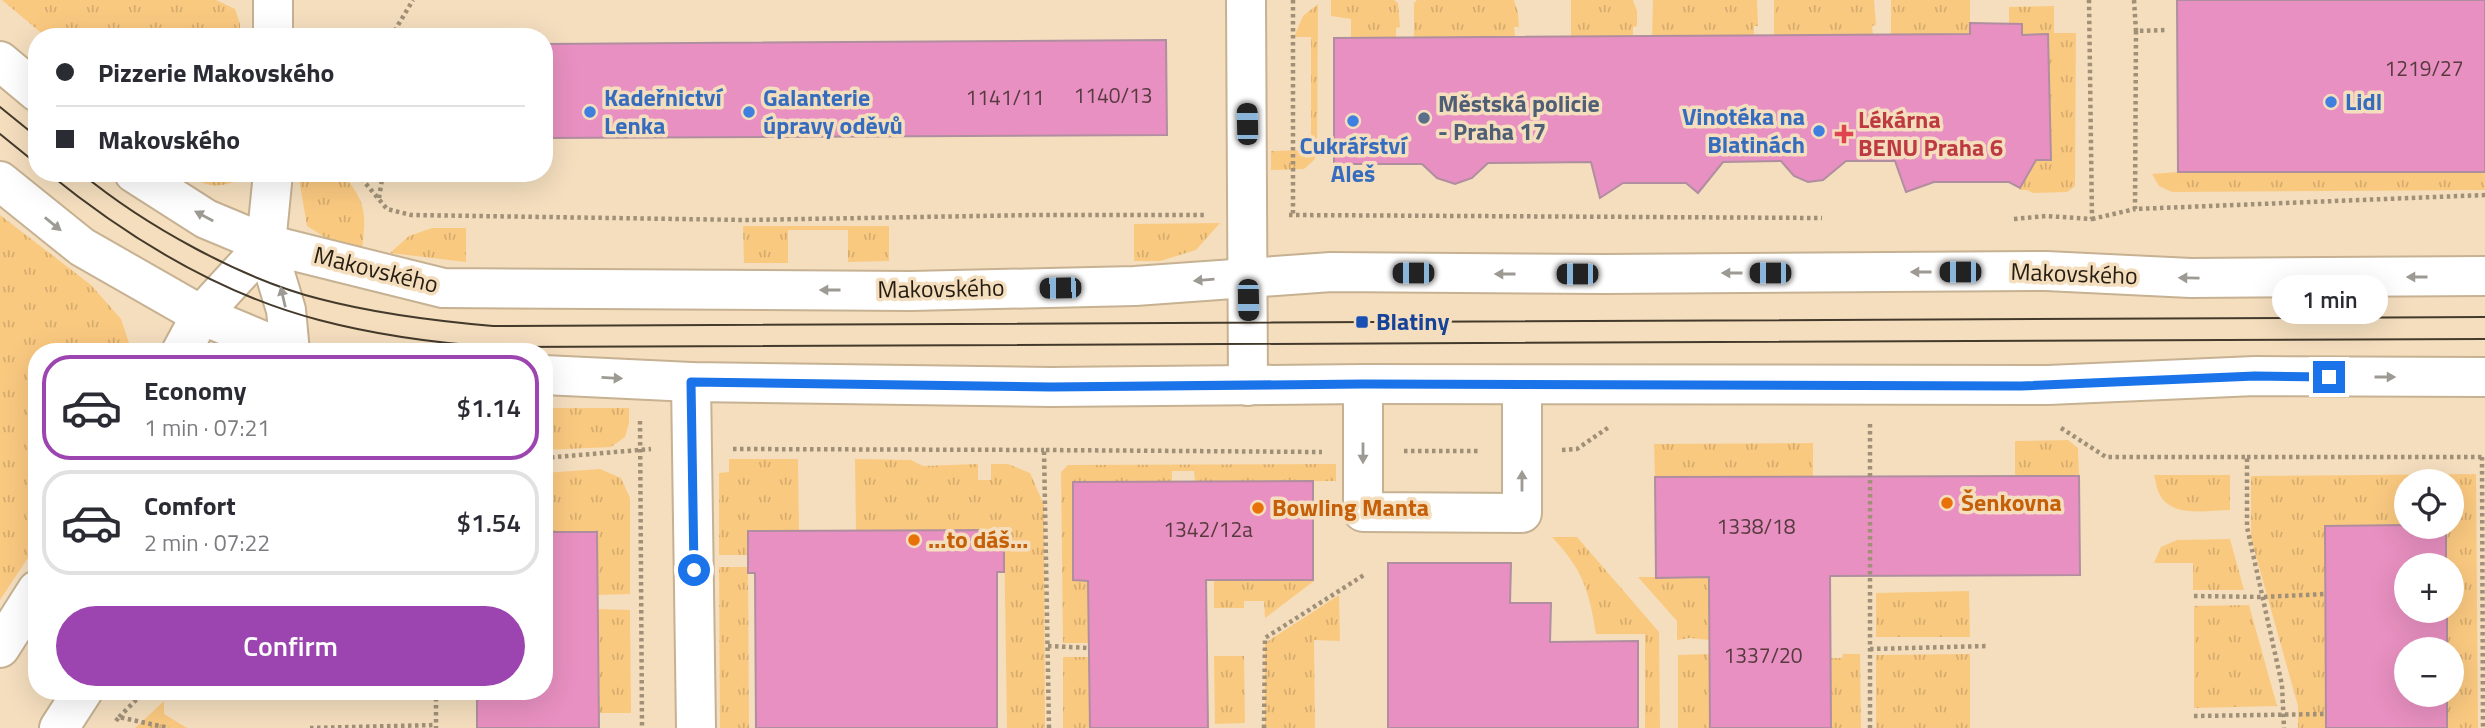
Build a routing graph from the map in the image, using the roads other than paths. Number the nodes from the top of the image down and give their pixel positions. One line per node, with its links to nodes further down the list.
1 (273, 0): 3 (street)
2 (1245, 0): 11 (street)
3 (273, 28)
4 (0, 61): 5 (street)
5 (28, 84)
6 (0, 181): 12 (street, one-way to 12)
7 (148, 182): 9 (street, Makovského, one-way to 7)
8 (272, 182): 9 (street)
9 (266, 244): 11 (street, Makovského, one-way to 9); 12 (street); 15 (street, one-way to 9)
10 (2485, 276): 11 (street, Makovského, one-way to 11)
11 (1247, 277): 20 (street)
12 (201, 315): 13 (street); 14 (street)
13 (186, 343)
14 (268, 343)
15 (289, 343)
16 (553, 375): 18 (street, one-way to 18)
17 (2485, 376): 21 (street, one-way to 17)
18 (691, 382): 20 (street); 26 (street)
19 (1363, 384): 20 (street); 21 (street); 21 (street, one-way to 21)
20 (1248, 386)
21 (1522, 386)
22 (28, 604): 23 (street)
23 (0, 648)
24 (77, 700): 25 (street)
25 (60, 728)
26 (696, 728)

